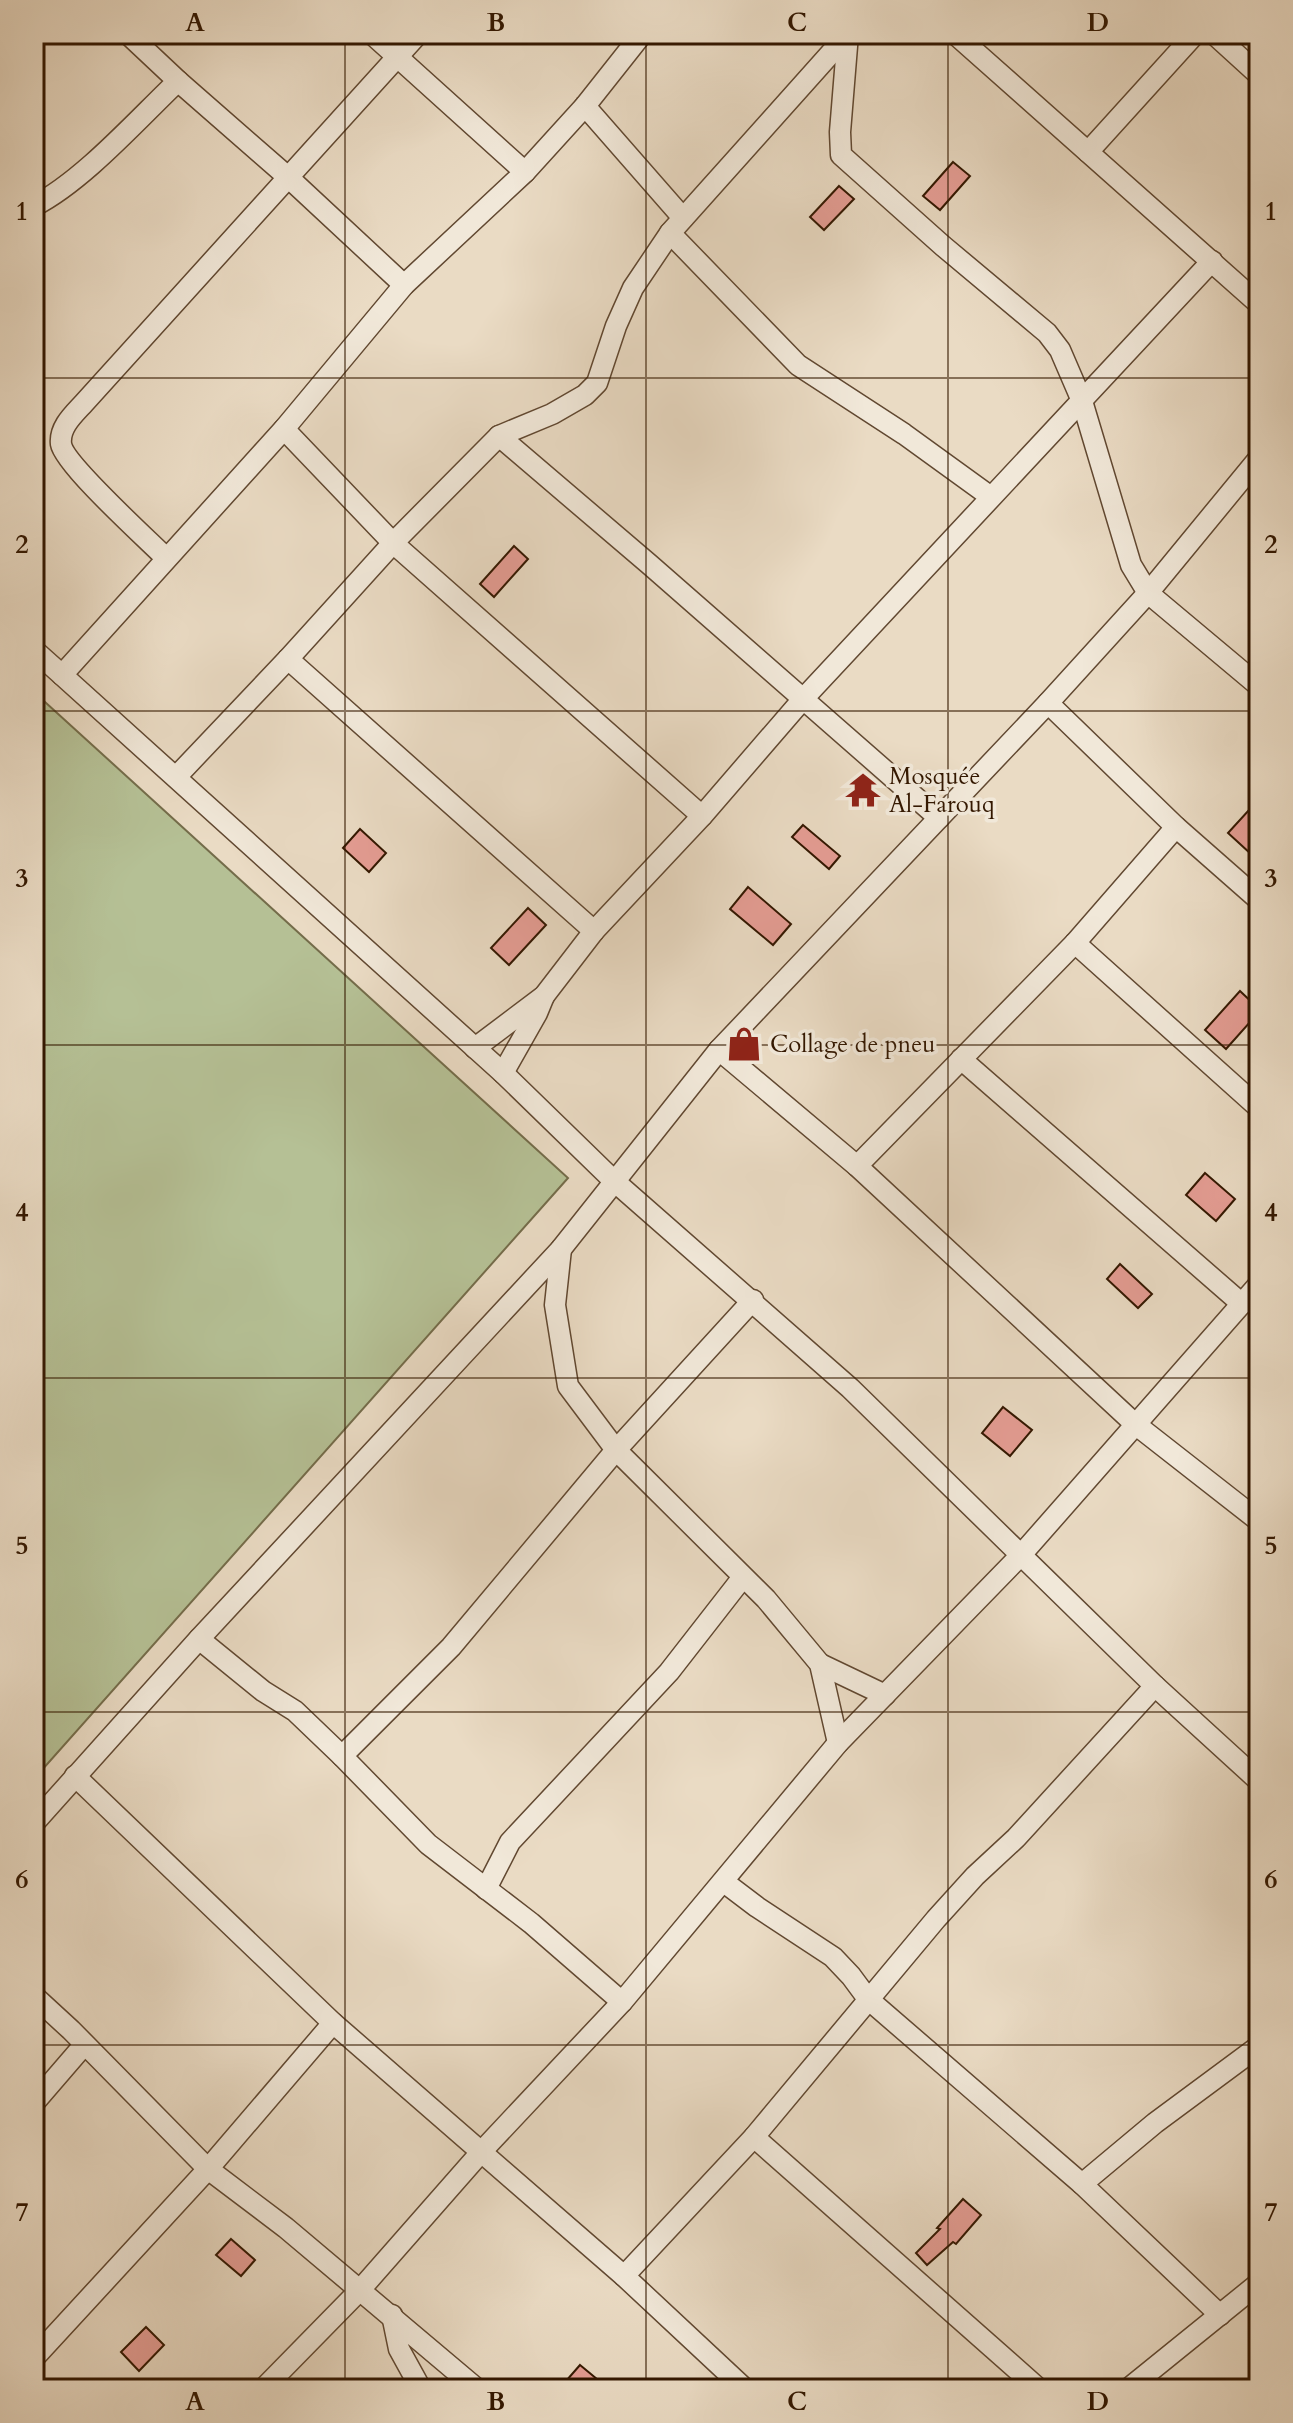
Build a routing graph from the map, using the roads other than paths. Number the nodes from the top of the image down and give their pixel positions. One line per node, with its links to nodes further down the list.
1 (128, 34): 11 (street)
2 (372, 34): 9 (street)
3 (418, 34): 9 (street)
4 (642, 34): 12 (street)
5 (848, 34): 17 (street); 21 (street)
6 (955, 34): 13 (street)
7 (1195, 34): 13 (street)
8 (1214, 34): 10 (street)
9 (398, 56): 14 (street); 15 (street)
10 (1259, 75)
11 (178, 81): 15 (street); 16 (street)
12 (585, 106): 14 (street); 17 (street)
13 (1088, 152): 18 (street)
14 (525, 172): 19 (street)
15 (289, 178): 19 (street); 27 (street)
16 (34, 206)
17 (677, 226): 23 (street); 25 (street)
18 (1212, 261): 20 (street); 21 (street)
19 (404, 285): 22 (street)
20 (1259, 304)
21 (1082, 401): 25 (street); 28 (street)
22 (284, 429): 26 (street); 27 (street)
23 (499, 436): 26 (street); 33 (street)
24 (1259, 458): 28 (street)
25 (991, 497): 33 (street)
26 (393, 543): 30 (street); 36 (street)
27 (166, 558): 31 (street)
28 (1148, 593): 32 (street); 34 (street)
29 (34, 650): 31 (street)
30 (288, 659): 35 (street); 40 (street)
31 (62, 675): 35 (street)
32 (1259, 686)
33 (803, 699): 36 (street); 37 (street)
34 (1048, 703): 37 (street); 38 (street)
35 (176, 777): 43 (street)
36 (702, 816): 40 (street)
37 (939, 818): 44 (street)
38 (1176, 827): 39 (street); 41 (street)
39 (1259, 900)
40 (594, 931): 42 (street)
41 (1075, 943): 45 (street); 47 (street)
42 (544, 996): 43 (street); 46 (street)
43 (475, 1048): 46 (street)
44 (719, 1050): 48 (street); 49 (street)
45 (961, 1059): 48 (street); 53 (street)
46 (503, 1073): 49 (street)
47 (1259, 1108)
48 (857, 1166): 54 (street)
49 (613, 1180): 50 (street); 52 (street)
50 (561, 1249): 55 (street); 59 (street)
51 (1259, 1284): 53 (street)
52 (753, 1300): 55 (street); 57 (street)
53 (1242, 1304): 54 (street)
54 (1135, 1424): 56 (street); 57 (street)
55 (616, 1450): 58 (street); 64 (street)
56 (1259, 1521)
57 (1021, 1555): 61 (street); 62 (street)
58 (743, 1577): 60 (street); 69 (street)
59 (199, 1639): 64 (street); 65 (street)
60 (820, 1664): 62 (street); 63 (street)
61 (1155, 1686): 66 (street); 71 (street)
62 (885, 1695): 63 (street)
63 (838, 1743): 68 (street)
64 (342, 1756): 69 (street)
65 (75, 1776): 67 (street); 73 (street)
66 (1259, 1781)
67 (34, 1823)
68 (724, 1882): 71 (street); 72 (street)
69 (486, 1889): 72 (street)
70 (34, 1996): 74 (street)
71 (868, 1999): 77 (street); 80 (street)
72 (622, 2002): 78 (street)
73 (333, 2023): 78 (street); 79 (street)
74 (84, 2045): 76 (street); 79 (street)
75 (1259, 2046): 80 (street)
76 (34, 2103)
77 (754, 2137): 81 (street); 91 (street)
78 (482, 2151): 81 (street); 83 (street)
79 (208, 2169): 83 (street); 86 (street)
80 (1082, 2184): 85 (street)
81 (624, 2276): 90 (street)
82 (1259, 2283): 85 (street)
83 (359, 2291): 84 (street); 87 (street)
84 (392, 2315): 88 (street); 89 (street)
85 (1220, 2315): 92 (street)
86 (34, 2358)
87 (263, 2389)
88 (421, 2389)
89 (477, 2389)
90 (745, 2389)
91 (1039, 2389)
92 (1128, 2389)

